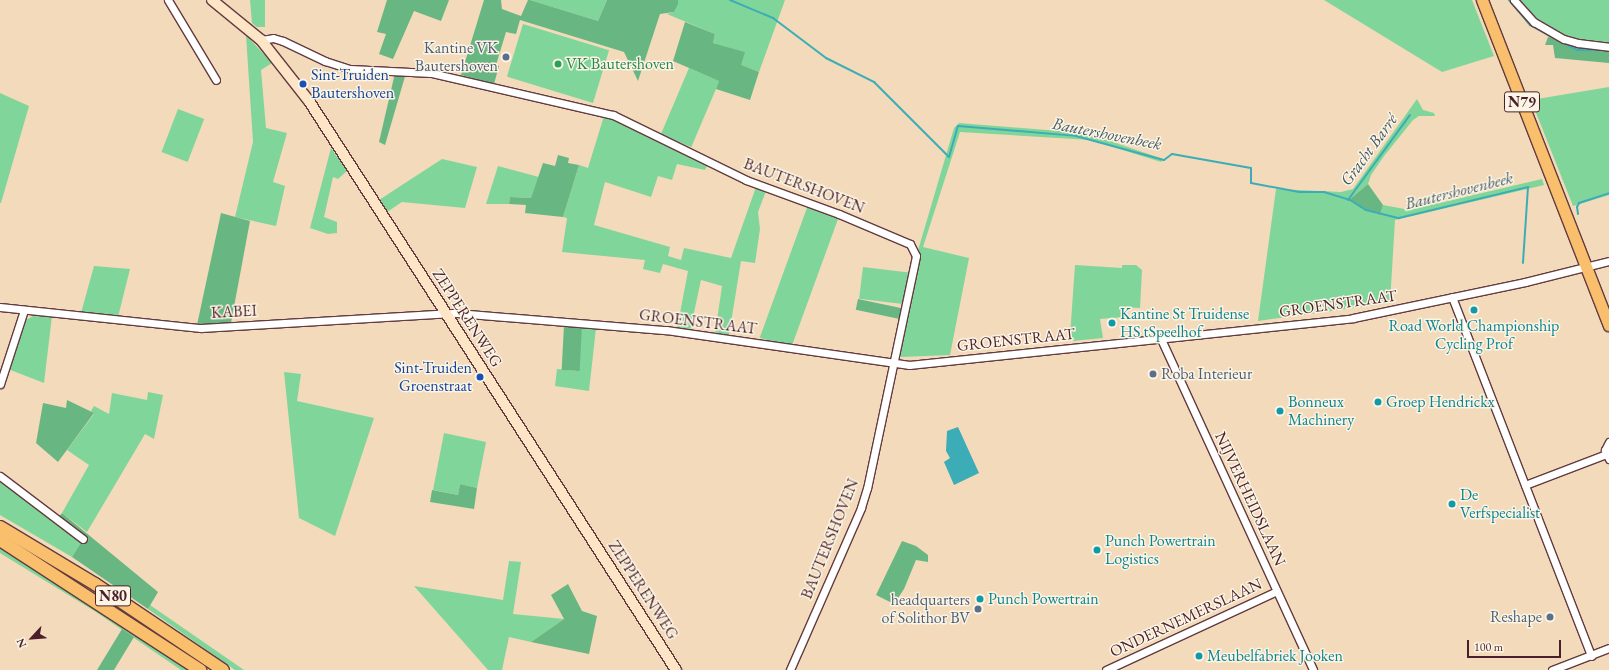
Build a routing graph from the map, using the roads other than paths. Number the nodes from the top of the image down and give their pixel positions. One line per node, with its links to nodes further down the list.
1 (168, 0): 7 (street)
2 (212, 0): 5 (street, ZEPPERENWEG)
3 (1482, 0): 9 (main road, N79)
4 (1514, 0): 6 (street)
5 (261, 40): 13 (street, ZEPPERENWEG); 16 (street, BAUTERSHOVEN)
6 (1609, 47)
7 (216, 80)
8 (1609, 261): 9 (street, GROENSTRAAT)
9 (1582, 268): 10 (street, GROENSTRAAT); 14 (main road, N79)
10 (1452, 297): 15 (street, GROENSTRAAT); 21 (street)
11 (0, 307): 12 (street, KABEI)
12 (24, 310): 13 (street, KABEI); 17 (street)
13 (445, 312): 16 (street, GROENSTRAAT); 30 (street, ZEPPERENWEG)
14 (1609, 325)
15 (1161, 339): 16 (street, GROENSTRAAT); 25 (street, NIJVERHEIDSLAAN)
16 (893, 363): 31 (street, BAUTERSHOVEN)
17 (0, 384)
18 (1609, 442): 19 (street)
19 (1607, 456): 21 (street)
20 (0, 476): 23 (street)
21 (1525, 485): 27 (street)
22 (0, 527): 29 (highway, N80)
23 (83, 539)
24 (0, 540): 28 (highway, N80)
25 (1277, 591): 32 (street, ONDERNEMERSLAAN); 33 (street, NIJVERHEIDSLAAN)
26 (1609, 648): 27 (street)
27 (1591, 656): 34 (street)
28 (200, 670)
29 (223, 670)
30 (676, 670)
31 (790, 670)
32 (1106, 670)
33 (1313, 670)
34 (1552, 670)

